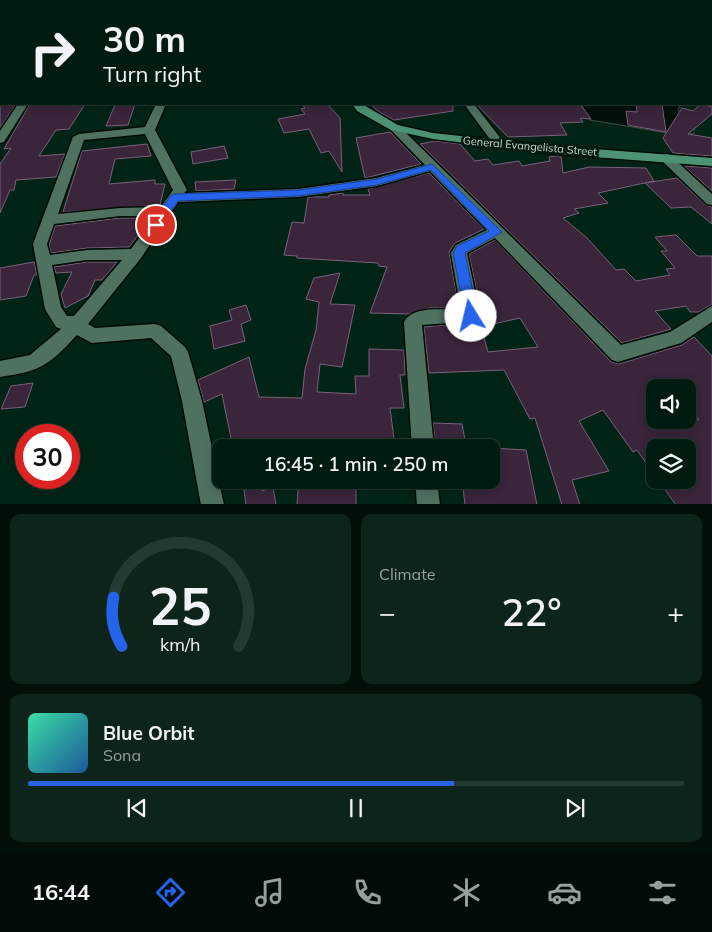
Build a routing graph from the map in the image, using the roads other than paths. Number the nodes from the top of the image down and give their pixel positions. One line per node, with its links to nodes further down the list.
1 (23, 105): 7 (street)
2 (161, 105): 6 (street)
3 (358, 105): 5 (main road, General Evangelista Street)
4 (470, 105): 8 (street)
5 (395, 128): 8 (main road, General Evangelista Street); 11 (street)
6 (149, 130): 12 (street); 15 (street)
7 (0, 140)
8 (499, 144): 9 (main road, General Evangelista Street)
9 (666, 158): 10 (main road, General Evangelista Street); 13 (street)
10 (712, 162)
11 (432, 167): 12 (street); 16 (street)
12 (175, 198): 14 (street)
13 (712, 201)
14 (166, 211): 15 (street); 17 (street)
15 (48, 220): 18 (street)
16 (496, 232): 19 (street); 22 (street)
17 (136, 254): 18 (street); 20 (street)
18 (43, 261): 20 (street)
19 (712, 313)
20 (77, 325): 21 (street); 24 (street)
21 (0, 369)
22 (422, 439)
23 (427, 489): 25 (street)
24 (213, 504)
25 (429, 504)

